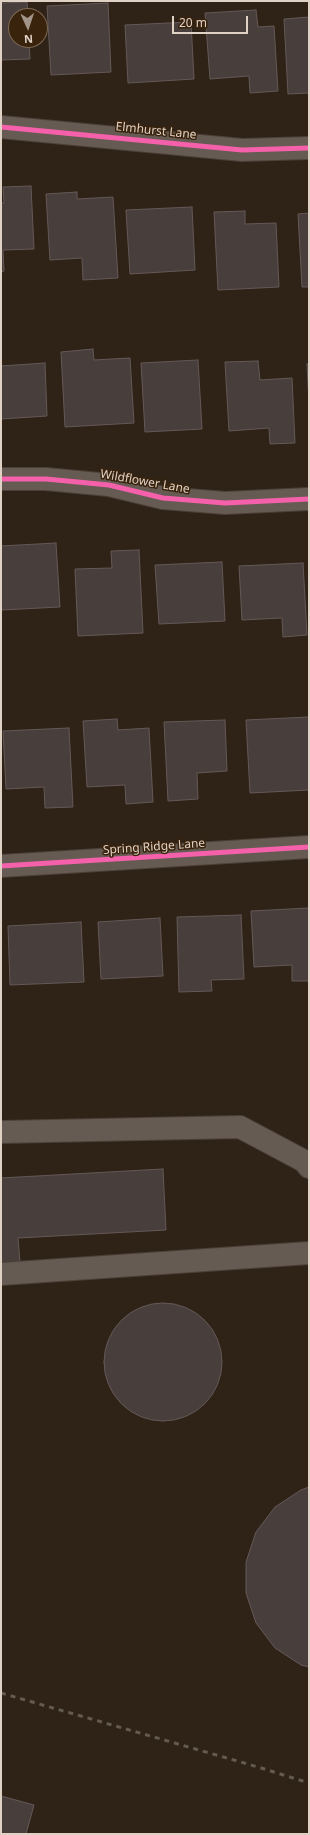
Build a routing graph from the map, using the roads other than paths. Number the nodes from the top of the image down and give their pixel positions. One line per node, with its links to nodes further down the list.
1 (1, 127): 2 (street, Elmhurst Lane)
2 (309, 148)
3 (1, 479): 4 (street, Wildflower Lane)
4 (309, 498)
5 (309, 847): 6 (street, Spring Ridge Lane)
6 (1, 866)
7 (1, 1132): 8 (street)
8 (309, 1167)
9 (309, 1252): 10 (street)
10 (1, 1274)

